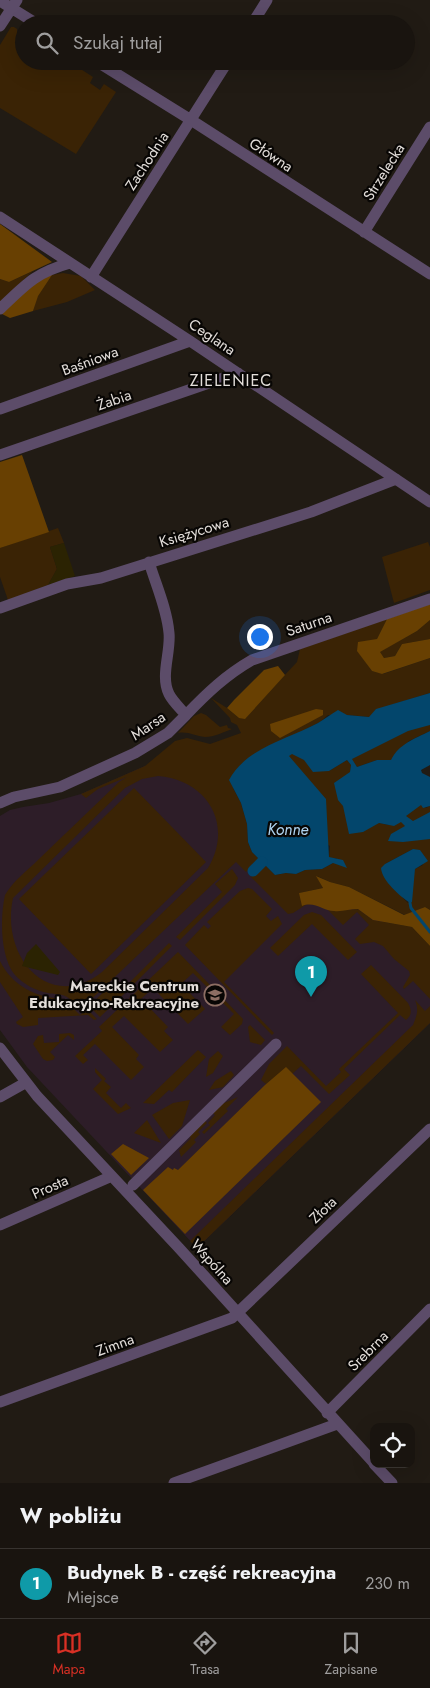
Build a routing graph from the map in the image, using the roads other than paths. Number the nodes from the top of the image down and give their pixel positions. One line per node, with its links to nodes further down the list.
1 (0, 0): 3 (street)
2 (267, 0): 5 (street)
3 (14, 4): 4 (street); 6 (street)
4 (27, 15)
5 (258, 15)
6 (0, 26)
7 (110, 70): 9 (street, Główna)
8 (222, 70): 9 (street, Zachodnia)
9 (191, 120): 12 (street, Główna); 15 (street, Zachodnia)
10 (430, 127): 12 (street, Strzelecka)
11 (0, 217): 13 (street, Ceglana)
12 (364, 232): 14 (street, Główna)
13 (70, 263): 15 (street, Ceglana); 16 (street)
14 (430, 274)
15 (91, 277): 17 (street, Ceglana)
16 (0, 308)
17 (190, 340): 18 (street, Ceglana); 19 (street, Baśniowa)
18 (238, 373): 20 (street, Żabia); 21 (street, Ceglana)
19 (0, 409)
20 (0, 455)
21 (396, 479): 22 (street, Ceglana); 23 (street, Księżycowa)
22 (430, 502)
23 (149, 562): 25 (street, Księżycowa); 26 (street, Marsa)
24 (430, 599): 26 (street, Saturna)
25 (0, 608)
26 (186, 715): 27 (street, Marsa)
27 (0, 803)
28 (276, 1044): 34 (street)
29 (0, 1048): 30 (street)
30 (25, 1083): 31 (street); 33 (street, Wspólna)
31 (0, 1097)
32 (430, 1129): 37 (street, Złota)
33 (112, 1176): 35 (street, Prosta); 37 (street, Wspólna)
34 (133, 1185)
35 (0, 1226)
36 (430, 1309): 39 (street, Srebrna)
37 (238, 1313): 38 (street, Zimna); 39 (street, Wspólna)
38 (0, 1402)
39 (328, 1413): 40 (street, Wspólna)
40 (337, 1424): 41 (street, Wspólna); 43 (street)
41 (370, 1460)
42 (378, 1468): 44 (street, Wspólna)
43 (174, 1483)
44 (392, 1483)

